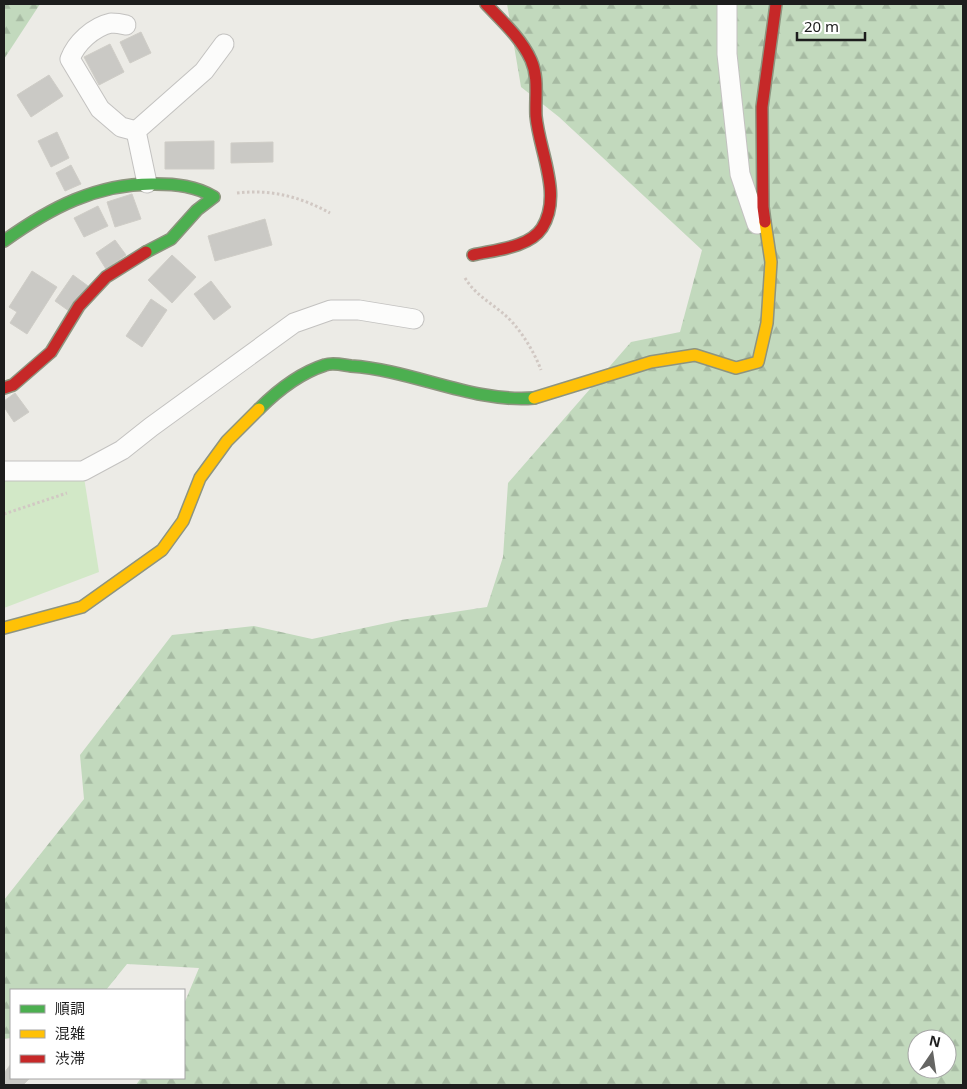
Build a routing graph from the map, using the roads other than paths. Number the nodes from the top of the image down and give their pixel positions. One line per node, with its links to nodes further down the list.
1 (486, 4): 9 (street)
2 (727, 4): 10 (street)
3 (776, 4): 10 (street)
4 (126, 25): 6 (street)
5 (224, 44): 6 (street)
6 (136, 131): 7 (street)
7 (147, 183): 8 (street); 12 (street)
8 (4, 241)
9 (473, 255)
10 (770, 262): 14 (street)
11 (414, 319): 13 (street)
12 (4, 388)
13 (4, 471)
14 (4, 628)

